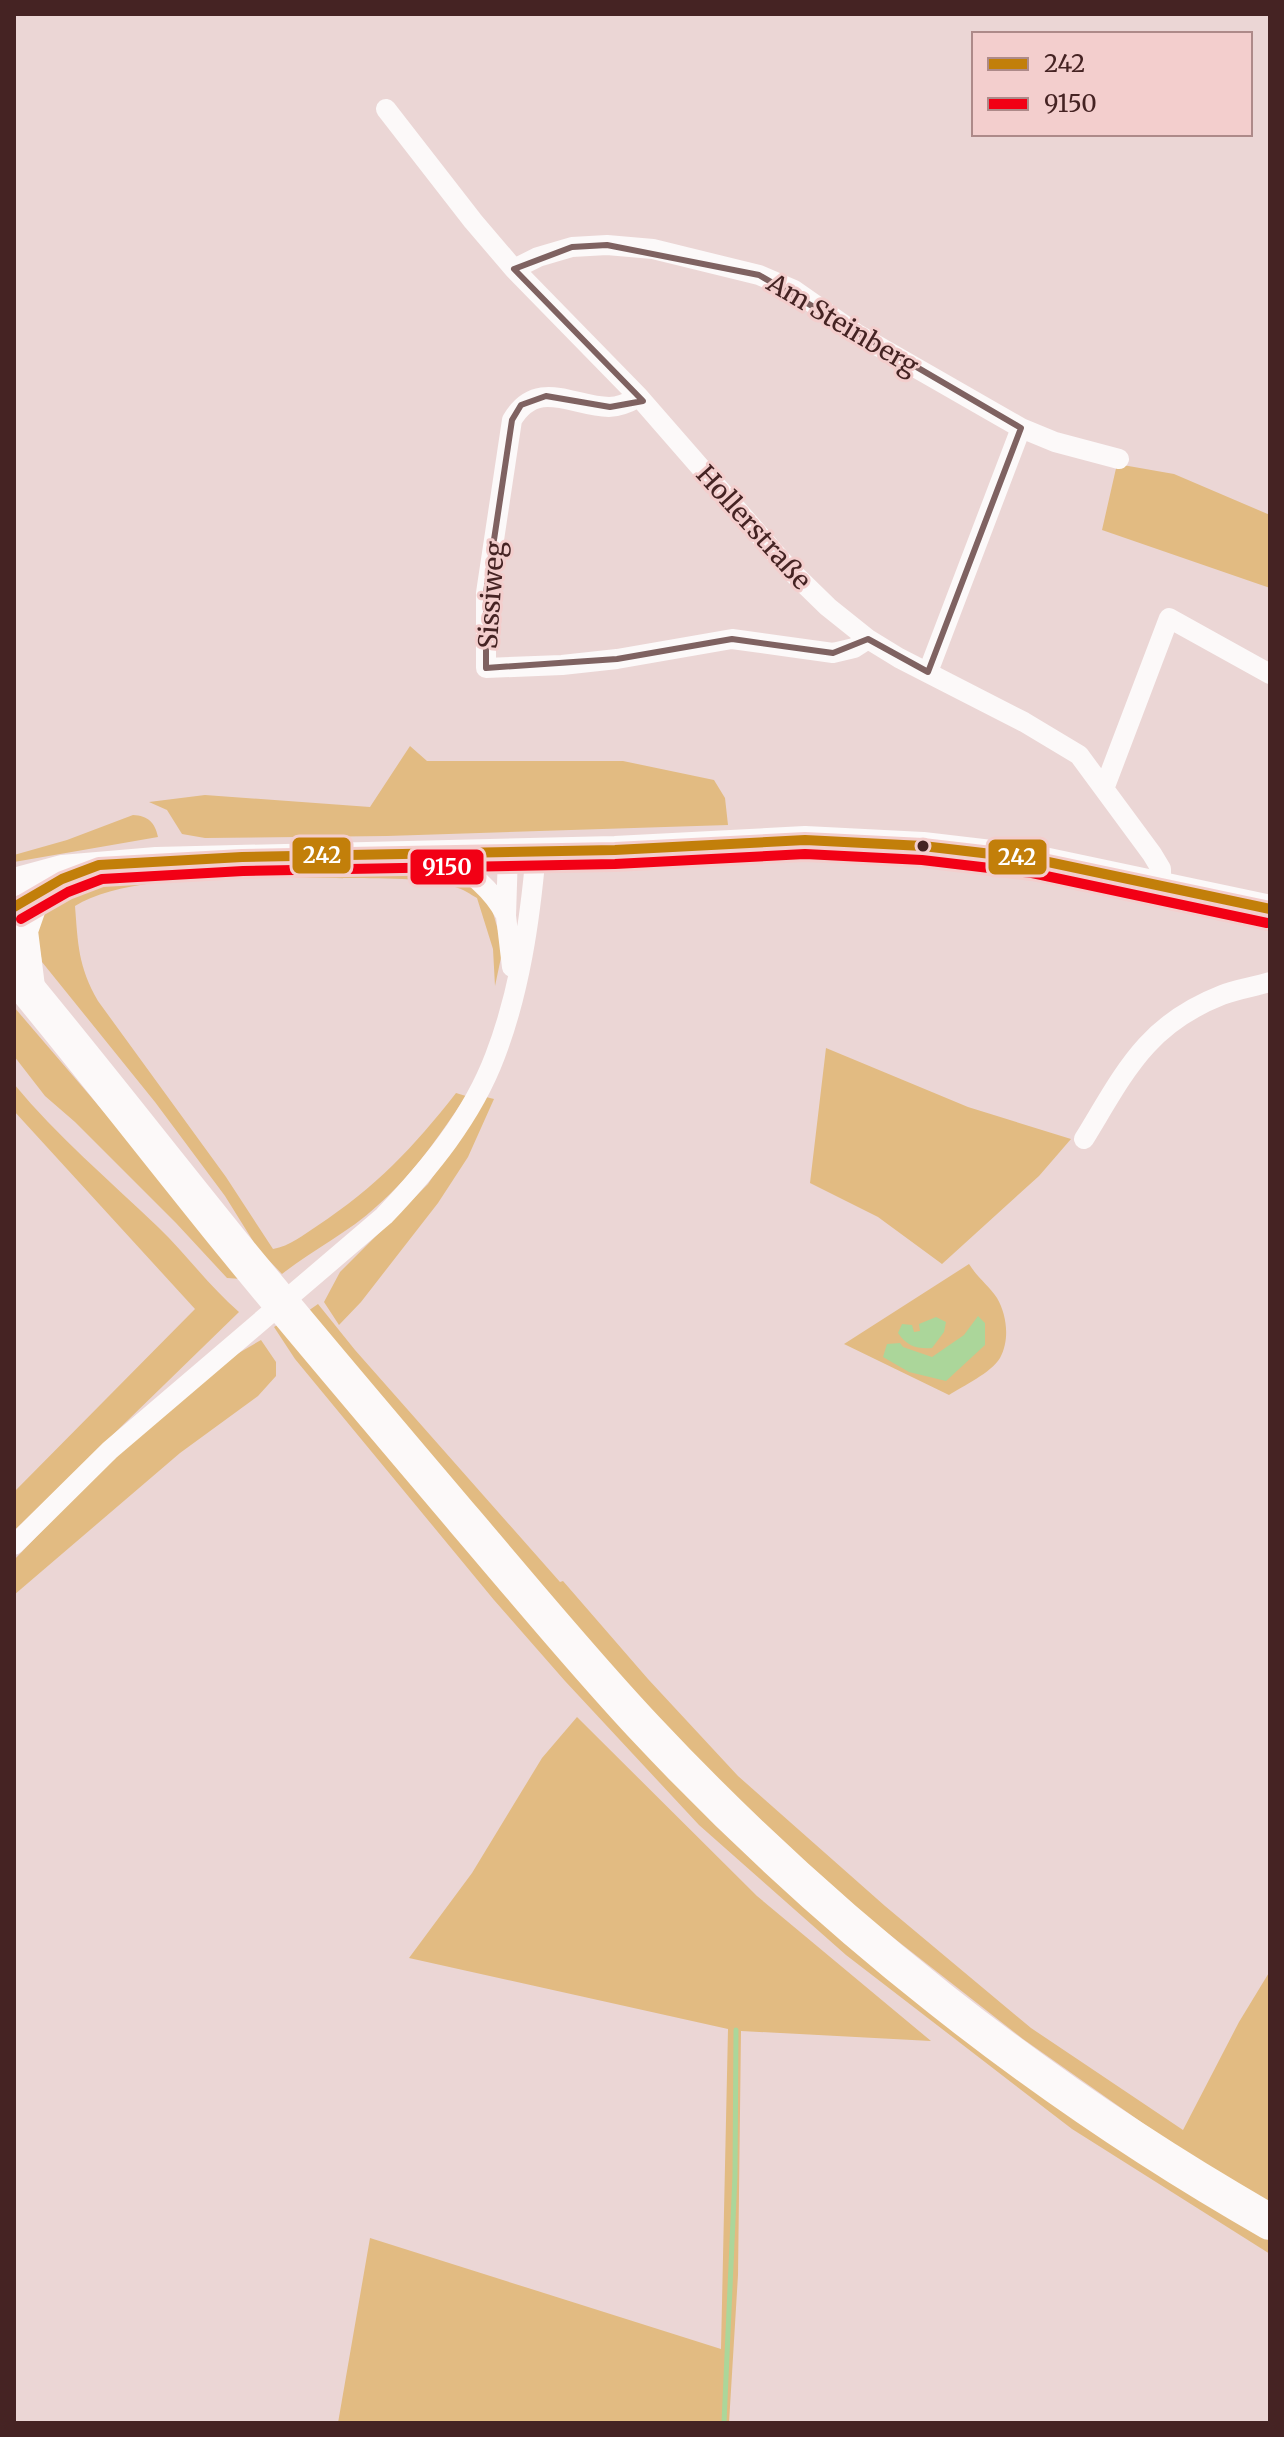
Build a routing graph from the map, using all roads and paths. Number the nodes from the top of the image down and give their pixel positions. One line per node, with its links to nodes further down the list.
1 (386, 109): 2 (street, Hollerstraße)
2 (514, 269): 3 (street, Hollerstraße); 4 (street, Am Steinberg)
3 (639, 397): 6 (street, Hollerstraße); 6 (street, Sissiweg)
4 (1021, 428): 5 (street, Am Steinberg); 7 (street)
5 (1119, 459)
6 (868, 639): 7 (street, Hollerstraße)
7 (928, 672): 9 (street, Hollerstraße)
8 (1270, 674): 9 (street)
9 (1104, 789): 13 (street, Hollerstraße)
10 (536, 852): 11 (main road); 13 (main road); 20 (street)
11 (508, 853): 12 (main road); 17 (street)
12 (443, 854): 14 (main road); 17 (street)
13 (1161, 884): 16 (main road)
14 (26, 886): 15 (main road); 19 (main road)
15 (14, 907)
16 (1270, 909)
17 (506, 916): 20 (street)
18 (1270, 982): 21 (street)
19 (23, 984): 23 (highway)
20 (514, 991): 22 (street)
21 (1084, 1139)
22 (14, 1545)
23 (1270, 2222)

